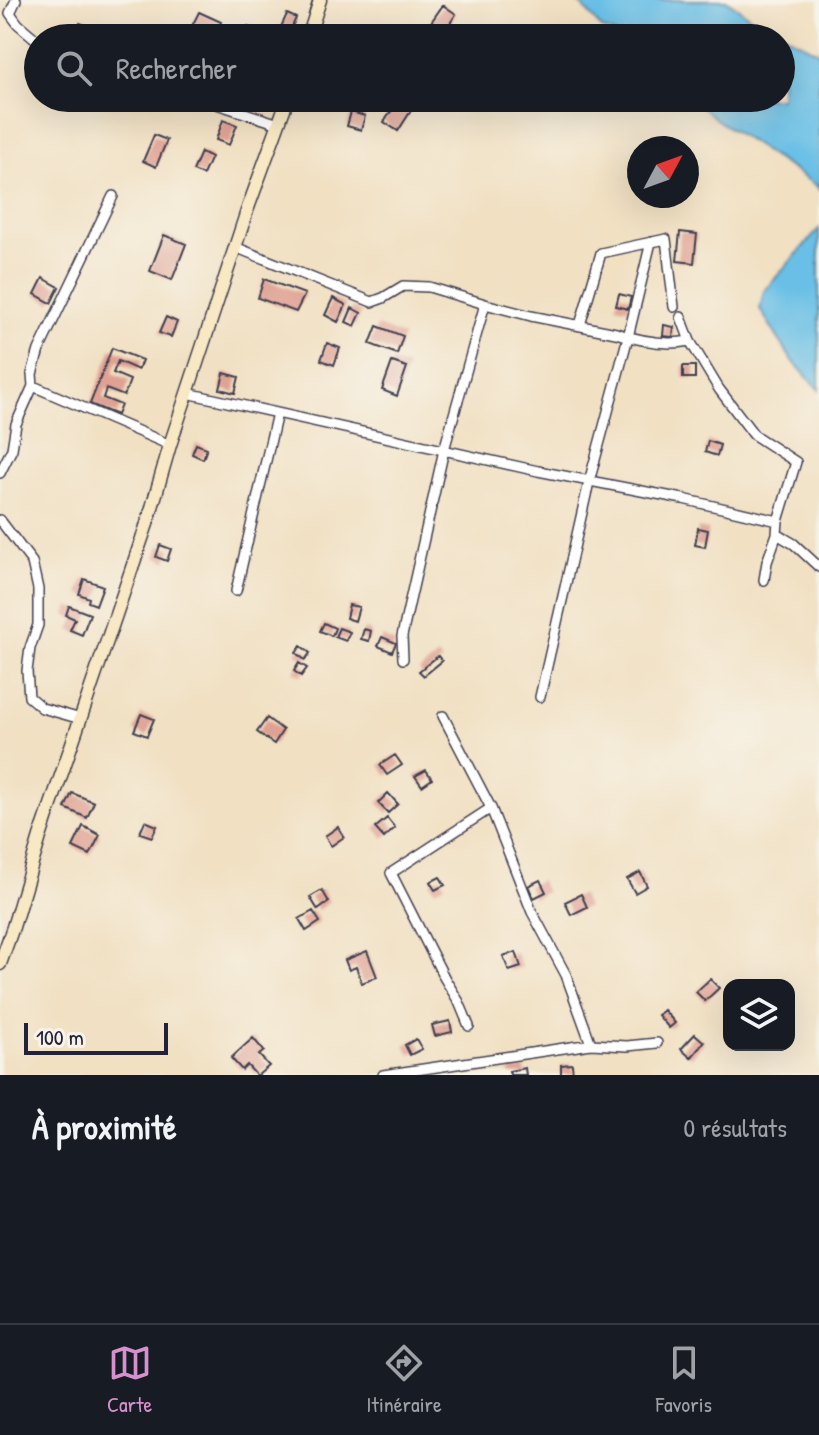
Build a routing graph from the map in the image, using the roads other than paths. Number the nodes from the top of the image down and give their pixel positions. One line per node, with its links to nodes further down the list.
1 (16, 0): 4 (street)
2 (320, 0): 3 (main road)
3 (312, 24)
4 (24, 29)
5 (242, 112): 7 (street)
6 (283, 112): 7 (main road)
7 (279, 124): 10 (main road)
8 (113, 196): 17 (street)
9 (651, 242): 12 (street); 14 (street); 15 (street)
10 (235, 247): 11 (street); 18 (main road)
11 (485, 304): 14 (street); 21 (street)
12 (674, 307)
13 (681, 317): 16 (street)
14 (580, 325): 15 (street)
15 (628, 337): 16 (street); 23 (street)
16 (690, 341): 25 (street)
17 (33, 386): 20 (street); 22 (street)
18 (187, 393): 19 (street); 20 (main road)
19 (277, 413): 21 (street); 29 (street)
20 (170, 445): 33 (main road)
21 (444, 450): 23 (street); 30 (street)
22 (0, 473)
23 (589, 482): 25 (street); 31 (street)
24 (0, 520): 33 (street)
25 (778, 521): 26 (street)
26 (777, 534): 27 (street); 28 (street)
27 (819, 567)
28 (764, 580)
29 (236, 591)
30 (403, 659)
31 (540, 697)
32 (443, 716): 34 (street)
33 (81, 719): 35 (main road)
34 (491, 808): 36 (street); 38 (street)
35 (0, 964)
36 (469, 1026)
37 (657, 1043): 38 (street)
38 (591, 1044): 39 (street)
39 (383, 1075)

